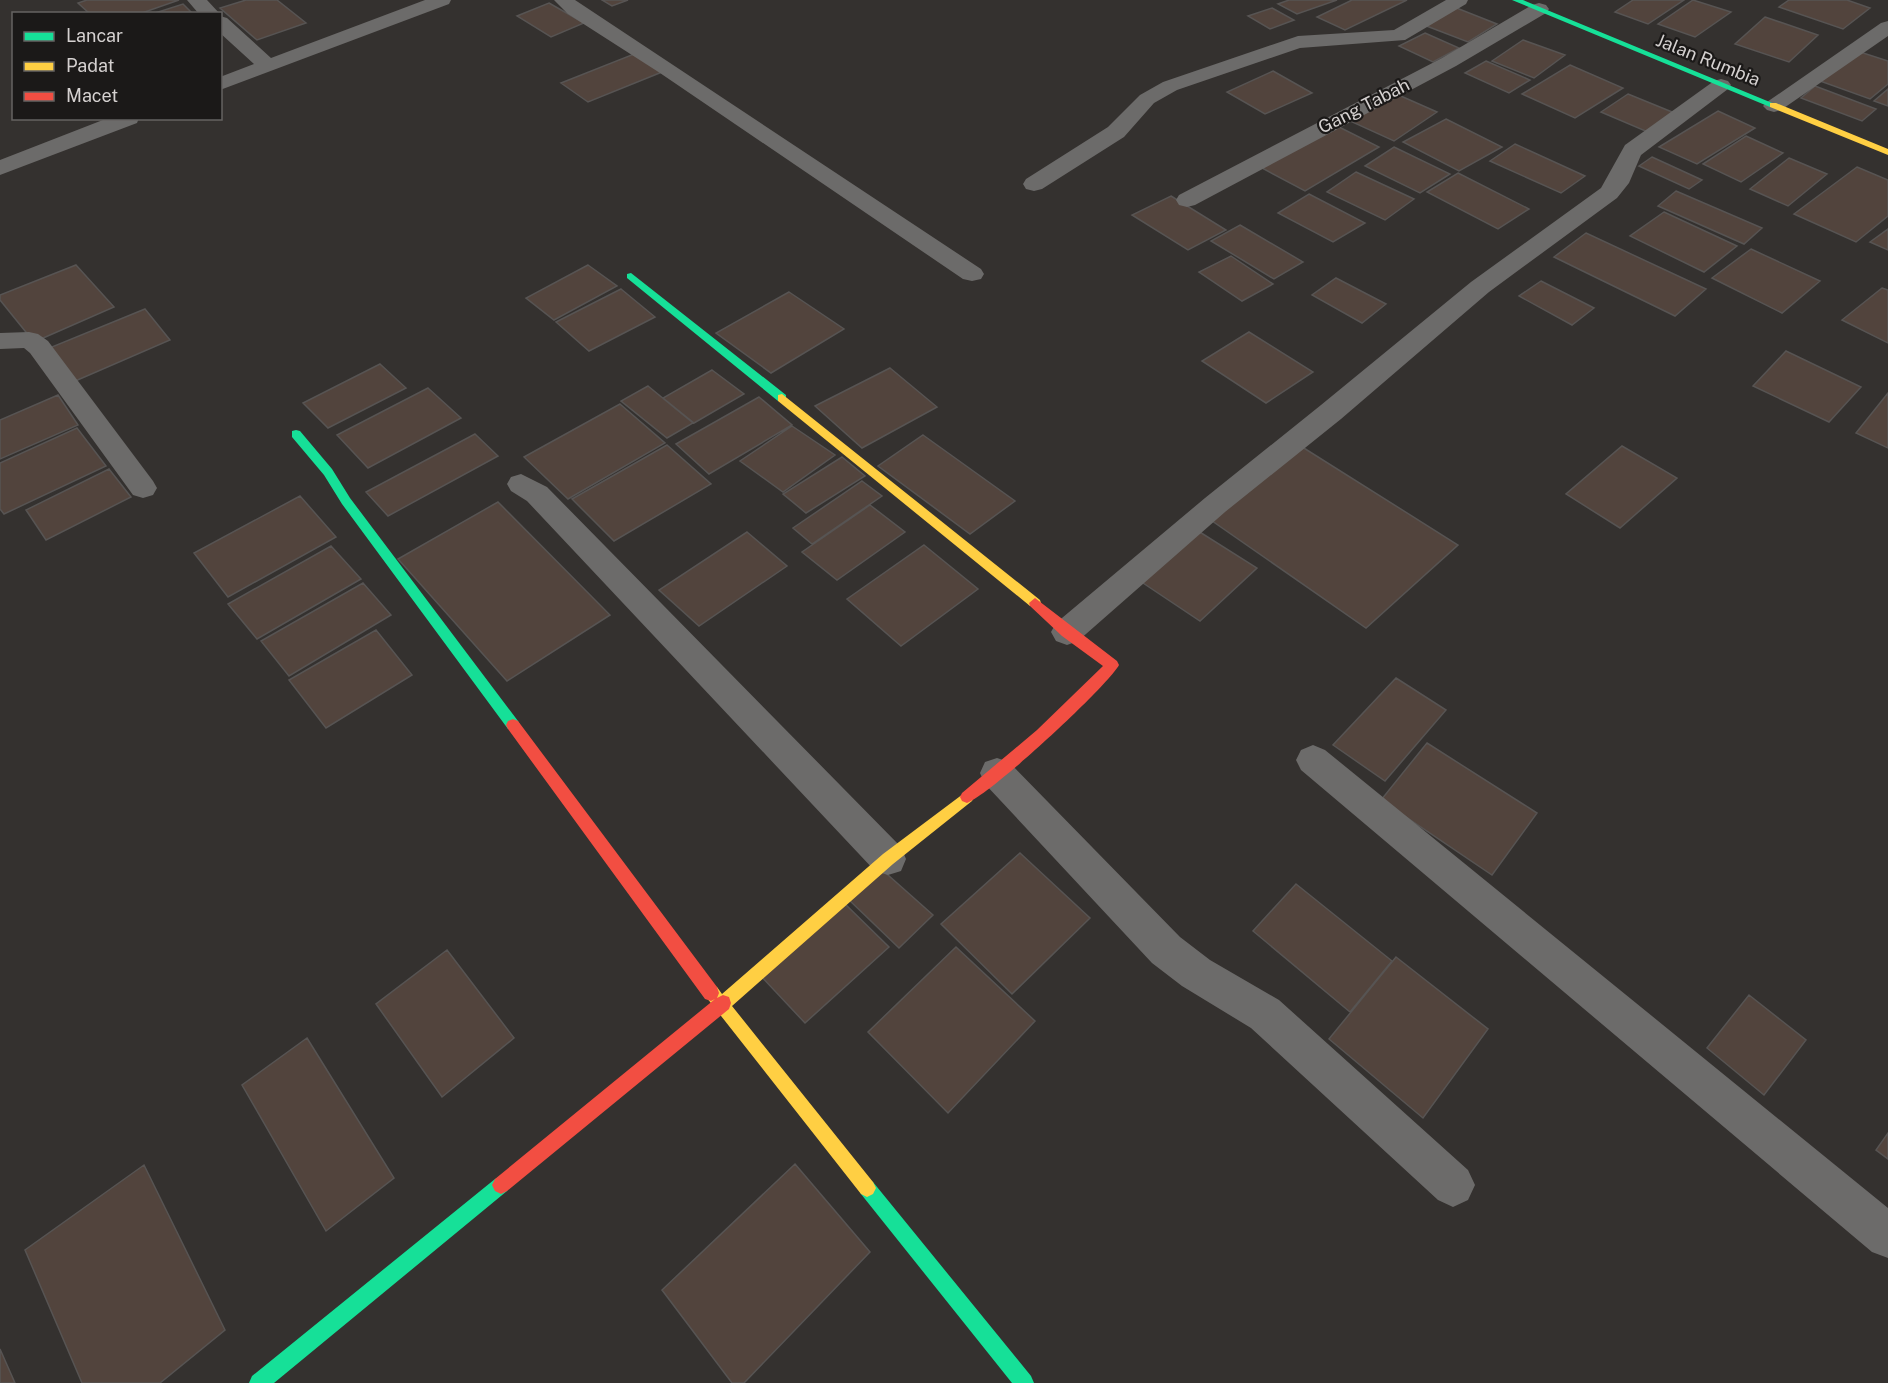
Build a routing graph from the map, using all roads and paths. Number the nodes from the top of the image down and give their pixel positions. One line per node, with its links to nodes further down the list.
1 (196, 0): 7 (street)
2 (442, 0): 10 (street)
3 (563, 0): 19 (street)
4 (1459, 0): 17 (street)
5 (1516, 0): 6 (main road, Jalan Rumbia)
6 (1539, 9): 12 (main road, Jalan Rumbia); 18 (street, Gang Tabah)
7 (209, 12)
8 (222, 24): 10 (street)
9 (1888, 27): 13 (street)
10 (268, 66): 11 (street)
11 (222, 83)
12 (1721, 85): 13 (main road, Jalan Rumbia); 25 (street)
13 (1774, 106): 15 (main road, Jalan Rumbia)
14 (124, 120): 16 (street)
15 (1888, 152)
16 (0, 168)
17 (1034, 184)
18 (1187, 200)
19 (972, 274)
20 (631, 276): 25 (main road)
21 (0, 341): 24 (street)
22 (296, 434): 29 (main road)
23 (521, 484): 28 (street)
24 (143, 488)
25 (1067, 632): 27 (main road)
26 (1313, 760): 31 (street)
27 (997, 773): 28 (main road); 30 (street)
28 (888, 859): 29 (main road)
29 (720, 1005): 32 (main road); 33 (main road)
30 (1453, 1185)
31 (1888, 1236)
32 (259, 1383)
33 (1024, 1383)

